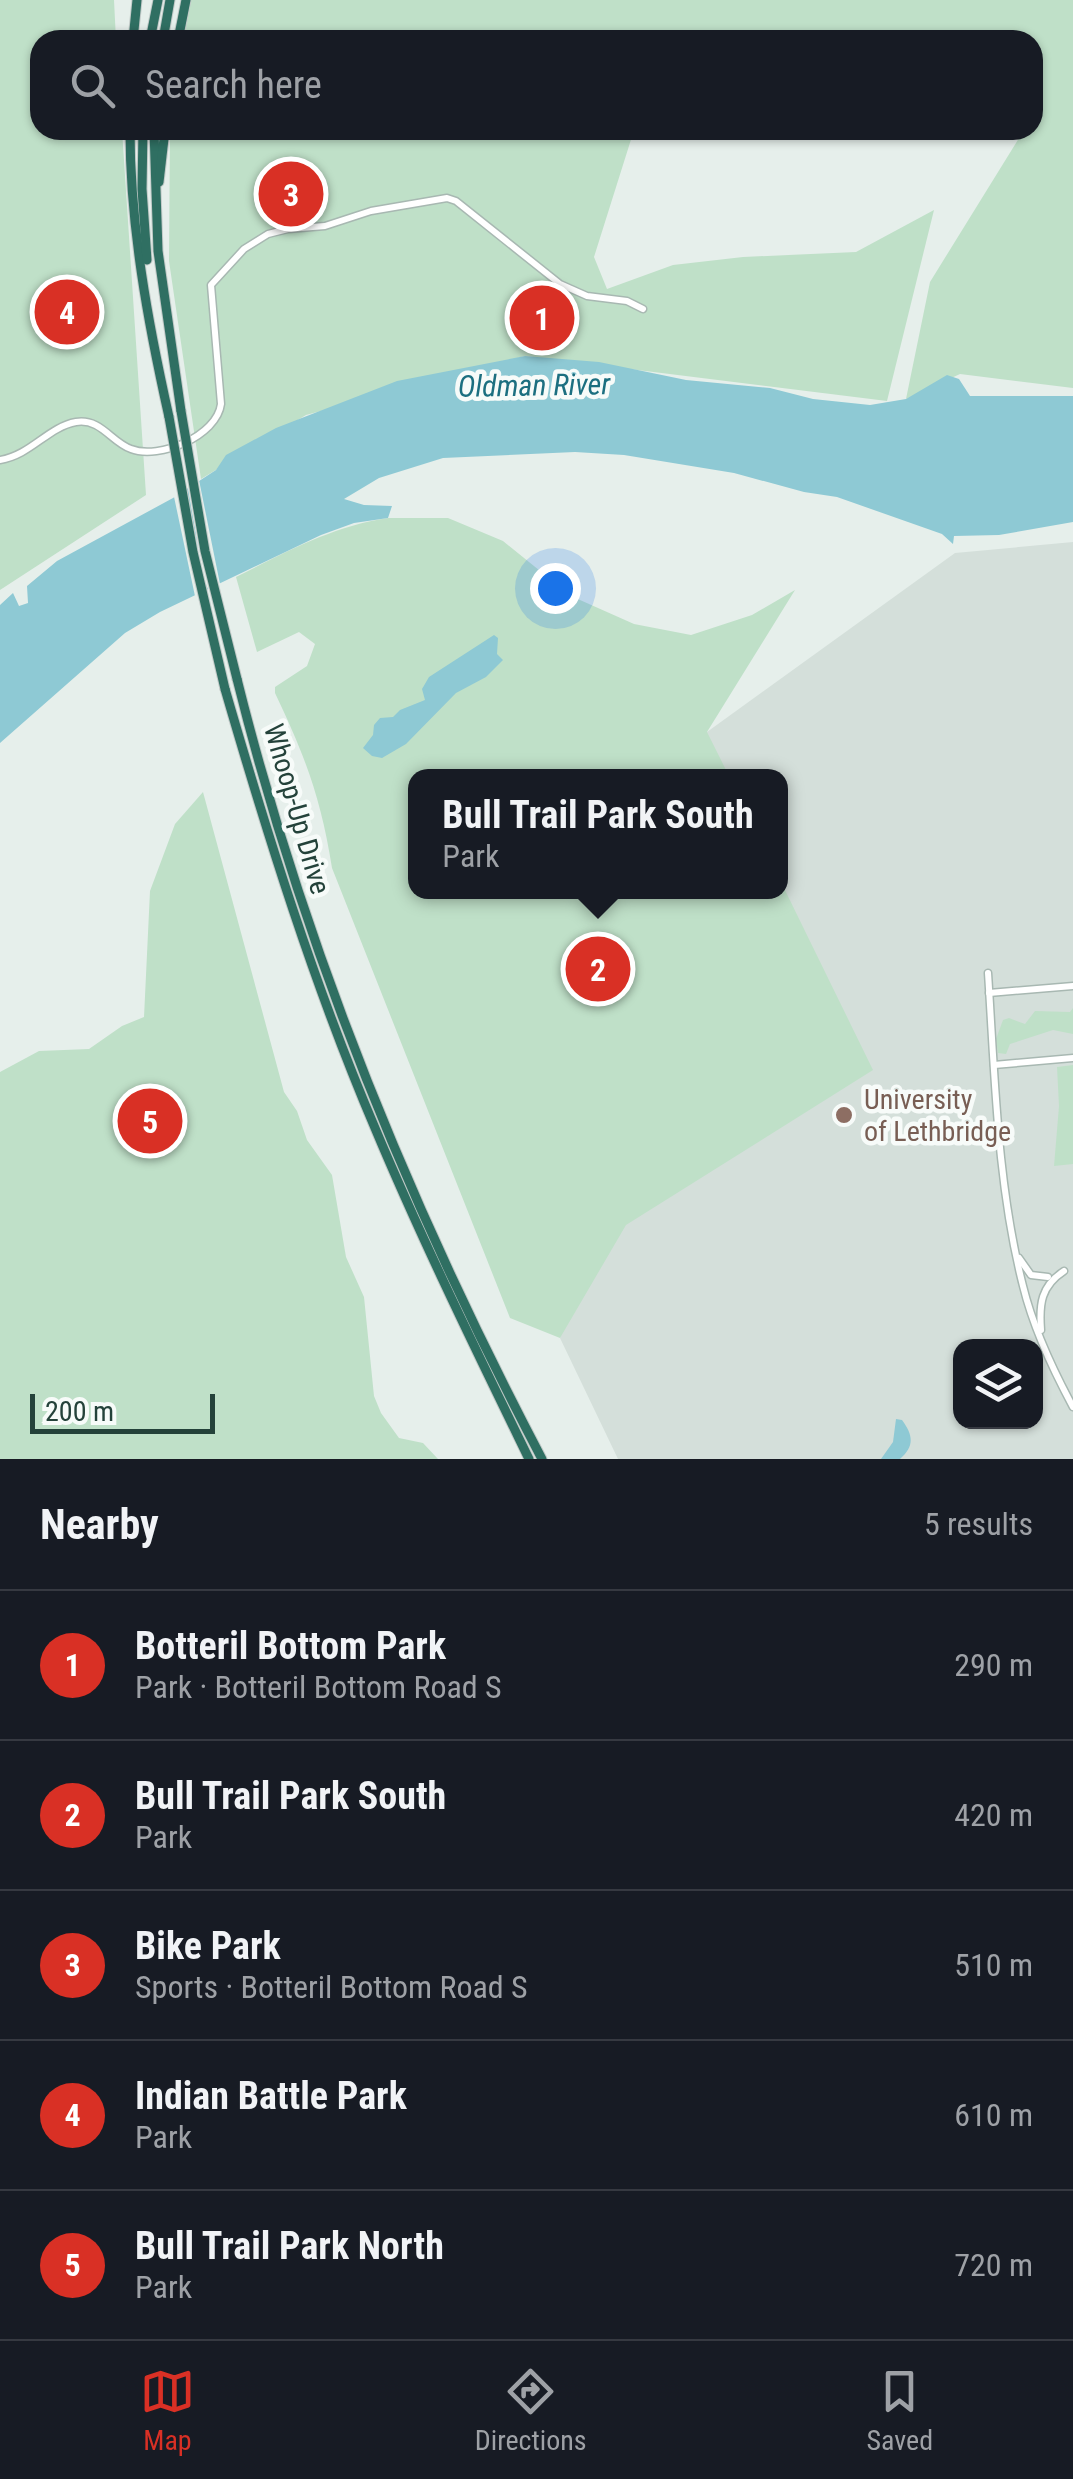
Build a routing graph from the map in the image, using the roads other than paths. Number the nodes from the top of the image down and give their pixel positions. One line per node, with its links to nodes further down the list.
1 (137, 0): 5 (highway)
2 (158, 0): 6 (highway)
3 (170, 0): 7 (highway)
4 (186, 0): 8 (highway)
5 (134, 30)
6 (152, 30)
7 (165, 30)
8 (180, 30)
9 (131, 140): 15 (highway)
10 (143, 140): 15 (highway, Whoop-Up Drive)
11 (154, 140): 13 (highway, Whoop-Up Drive)
12 (164, 140): 13 (highway)
13 (155, 214): 28 (highway, Whoop-Up Drive, bridge)
14 (642, 308): 16 (street)
15 (169, 416): 27 (highway, Whoop-Up Drive, bridge)
16 (0, 460)
17 (988, 973): 19 (street)
18 (1073, 986): 19 (street)
19 (989, 992): 21 (street)
20 (1073, 1058): 21 (street)
21 (994, 1064): 22 (street)
22 (1016, 1251): 24 (street); 25 (street)
23 (1064, 1272): 25 (street)
24 (1048, 1276)
25 (1041, 1336): 26 (street)
26 (1073, 1407)
27 (529, 1459)
28 (543, 1459)

